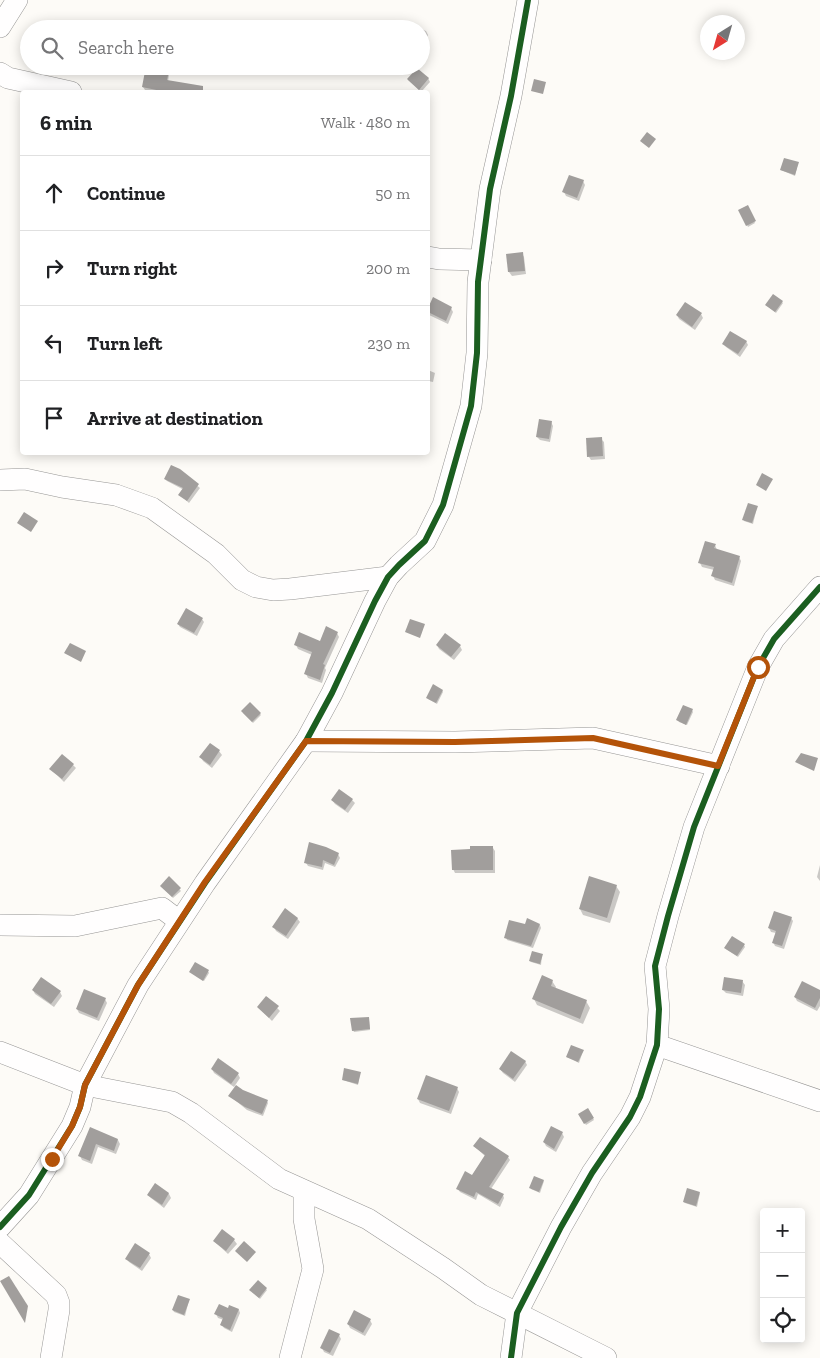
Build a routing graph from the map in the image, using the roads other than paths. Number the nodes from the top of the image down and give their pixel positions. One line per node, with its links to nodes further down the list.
1 (17, 0): 3 (street)
2 (528, 0): 7 (street)
3 (0, 28)
4 (0, 73): 5 (street)
5 (61, 90)
6 (430, 257): 7 (street)
7 (481, 260): 9 (street)
8 (0, 480): 9 (street)
9 (388, 577): 11 (street)
10 (820, 587): 12 (street)
11 (306, 741): 12 (street); 13 (street)
12 (718, 766): 15 (street)
13 (179, 921): 14 (street); 17 (street)
14 (0, 925)
15 (658, 1045): 18 (street); 22 (street)
16 (0, 1052): 17 (street)
17 (85, 1085): 19 (street); 20 (street)
18 (820, 1101)
19 (304, 1191): 22 (street); 24 (street)
20 (0, 1227)
21 (0, 1243): 23 (street)
22 (516, 1313): 25 (street); 26 (street)
23 (51, 1358)
24 (290, 1358)
25 (511, 1358)
26 (606, 1358)

